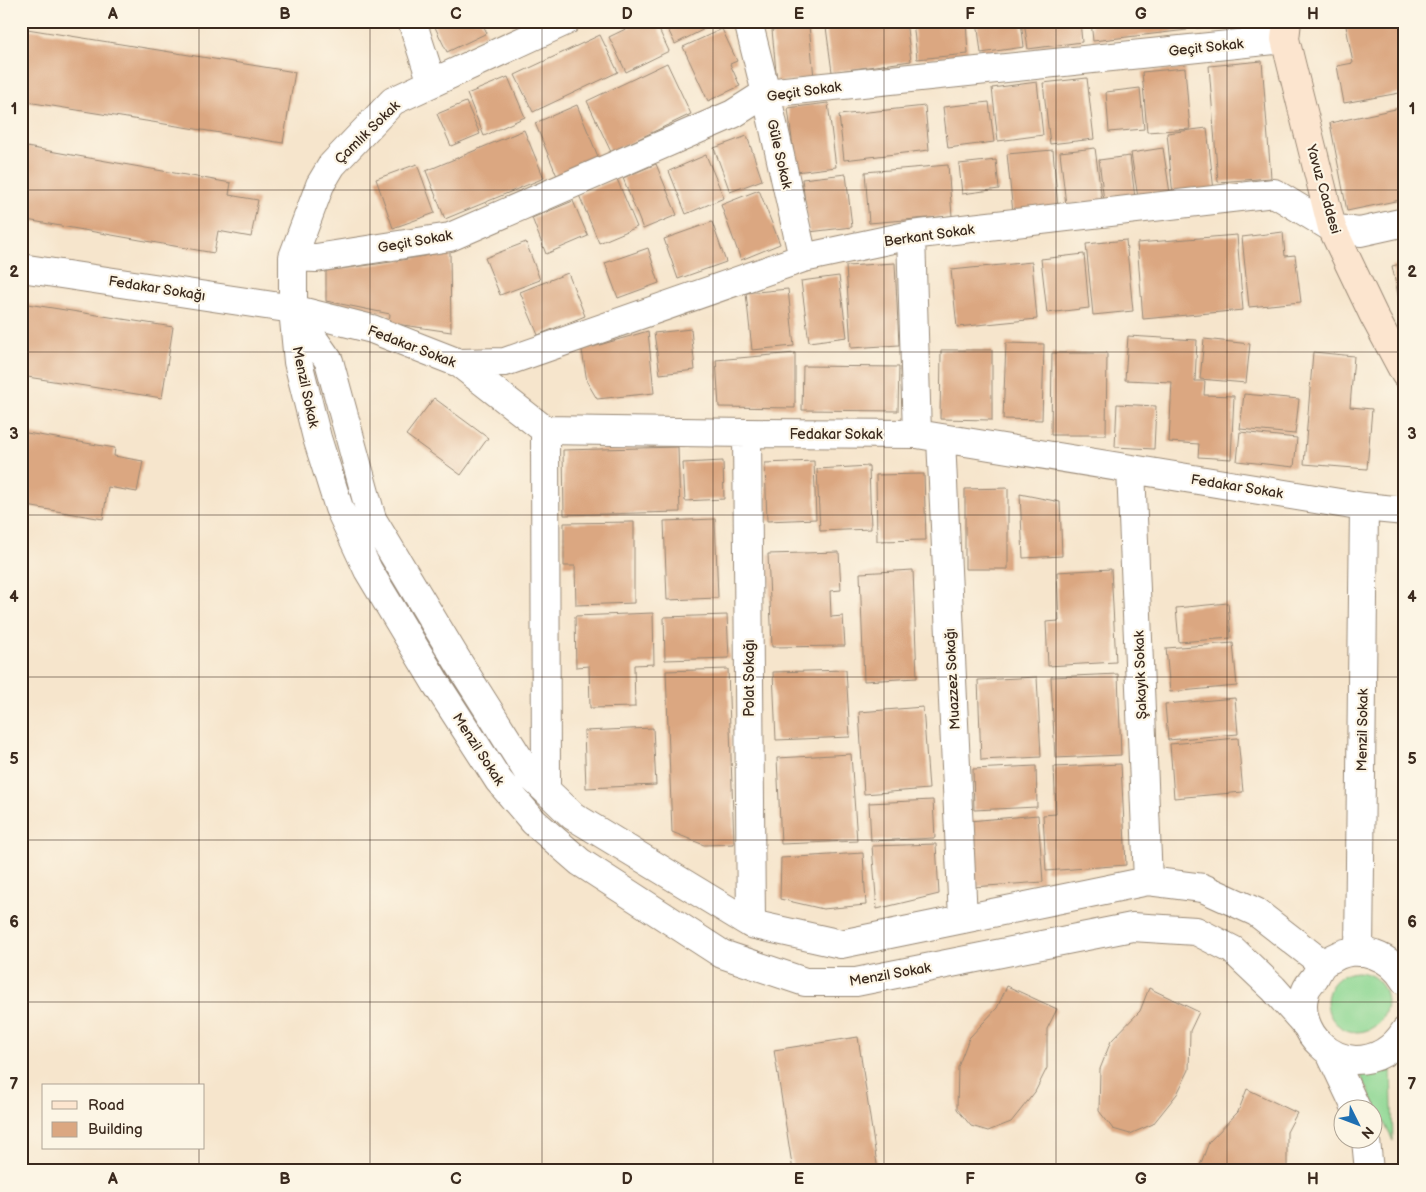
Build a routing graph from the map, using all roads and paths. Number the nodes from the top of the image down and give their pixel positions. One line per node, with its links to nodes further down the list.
1 (412, 21): 5 (street)
2 (566, 21): 5 (street, Çamlık Sokak)
3 (748, 21): 6 (street, Güle Sokak)
4 (1286, 30): 6 (street, Geçit Sokak); 8 (street, Yavuz Caddesi)
5 (432, 83): 10 (street, Çamlık Sokak)
6 (766, 93): 10 (street, Geçit Sokak); 11 (street, Güle Sokak)
7 (1405, 222): 8 (street, Berkant Sokak)
8 (1332, 228): 9 (street, Berkant Sokak); 15 (street, Yavuz Caddesi)
9 (911, 235): 11 (street, Berkant Sokak); 18 (street, Muazzez Sokağı)
10 (293, 258): 13 (street, Çamlık Sokak)
11 (803, 258): 14 (street, Berkant Sokak)
12 (21, 268): 13 (street, Fedakar Sokağı)
13 (293, 309): 14 (street, Fedakar Sokak); 22 (street, Menzil Sokak); 29 (street, Menzil Sokak)
14 (460, 363): 16 (street, Fedakar Sokak)
15 (1405, 374)
16 (545, 430): 17 (street, Fedakar Sokak); 22 (street)
17 (747, 433): 18 (street, Fedakar Sokak); 25 (street, Polat Sokağı)
18 (929, 437): 19 (street, Fedakar Sokak); 24 (street, Muazzez Sokağı)
19 (1131, 469): 20 (street, Fedakar Sokak); 23 (street, Şakayık Sokak)
20 (1364, 507): 21 (street, Fedakar Sokak); 26 (street, Menzil Sokak)
21 (1405, 511)
22 (546, 790): 25 (street, Menzil Sokak)
23 (1148, 880): 24 (street, Menzil Sokak); 27 (street, Menzil Sokak)
24 (963, 920): 25 (street, Menzil Sokak)
25 (751, 924)
26 (1359, 952): 27 (street); 28 (street)
27 (1323, 964): 29 (street)
28 (1405, 981)
29 (1307, 1026): 31 (street, Menzil Sokak)
30 (1405, 1031): 31 (street)
31 (1330, 1053): 32 (street)
32 (1352, 1100)
33 (1367, 1150): 34 (street)
34 (1369, 1171)

